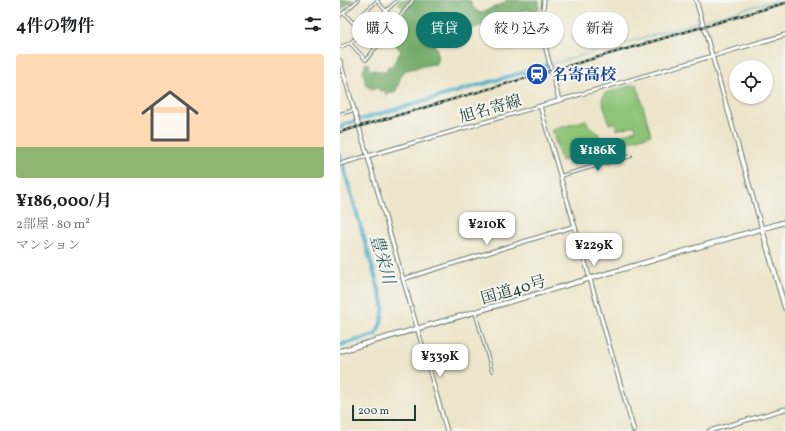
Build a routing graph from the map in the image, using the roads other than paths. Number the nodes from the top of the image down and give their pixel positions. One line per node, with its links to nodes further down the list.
1 (358, 0): 10 (street)
2 (377, 0): 7 (street); 8 (street)
3 (398, 0): 7 (street)
4 (413, 0): 9 (street)
5 (544, 0): 22 (street)
6 (696, 0): 18 (street)
7 (386, 11)
8 (364, 12)
9 (404, 12)
10 (344, 13): 11 (street); 12 (street)
11 (340, 16)
12 (352, 22)
13 (785, 35): 18 (street, 旭名寄線)
14 (350, 43): 15 (street)
15 (340, 47)
16 (355, 48): 17 (street)
17 (376, 48)
18 (712, 56): 22 (street, 旭名寄線); 32 (street)
19 (340, 61): 21 (street)
20 (340, 75): 21 (street)
21 (344, 76): 24 (street)
22 (559, 100): 23 (street, 旭名寄線)
23 (540, 106): 26 (street, 旭名寄線); 29 (street)
24 (354, 110): 25 (street); 26 (street)
25 (340, 114)
26 (368, 156): 28 (street, 旭名寄線); 33 (street)
27 (631, 156): 29 (street)
28 (340, 164)
29 (560, 176): 31 (street)
30 (785, 222): 32 (highway, 国道40号)
31 (575, 226): 33 (street); 34 (street)
32 (762, 229): 34 (highway, 国道40号); 35 (highway)
33 (403, 279): 37 (street)
34 (590, 279): 36 (highway, 国道40号); 42 (street)
35 (785, 308)
36 (475, 312): 37 (highway, 国道40号); 39 (street)
37 (418, 329): 38 (highway, 国道40号); 41 (street)
38 (340, 351)
39 (492, 371)
40 (785, 409): 43 (street)
41 (447, 431)
42 (634, 431)
43 (709, 431)

